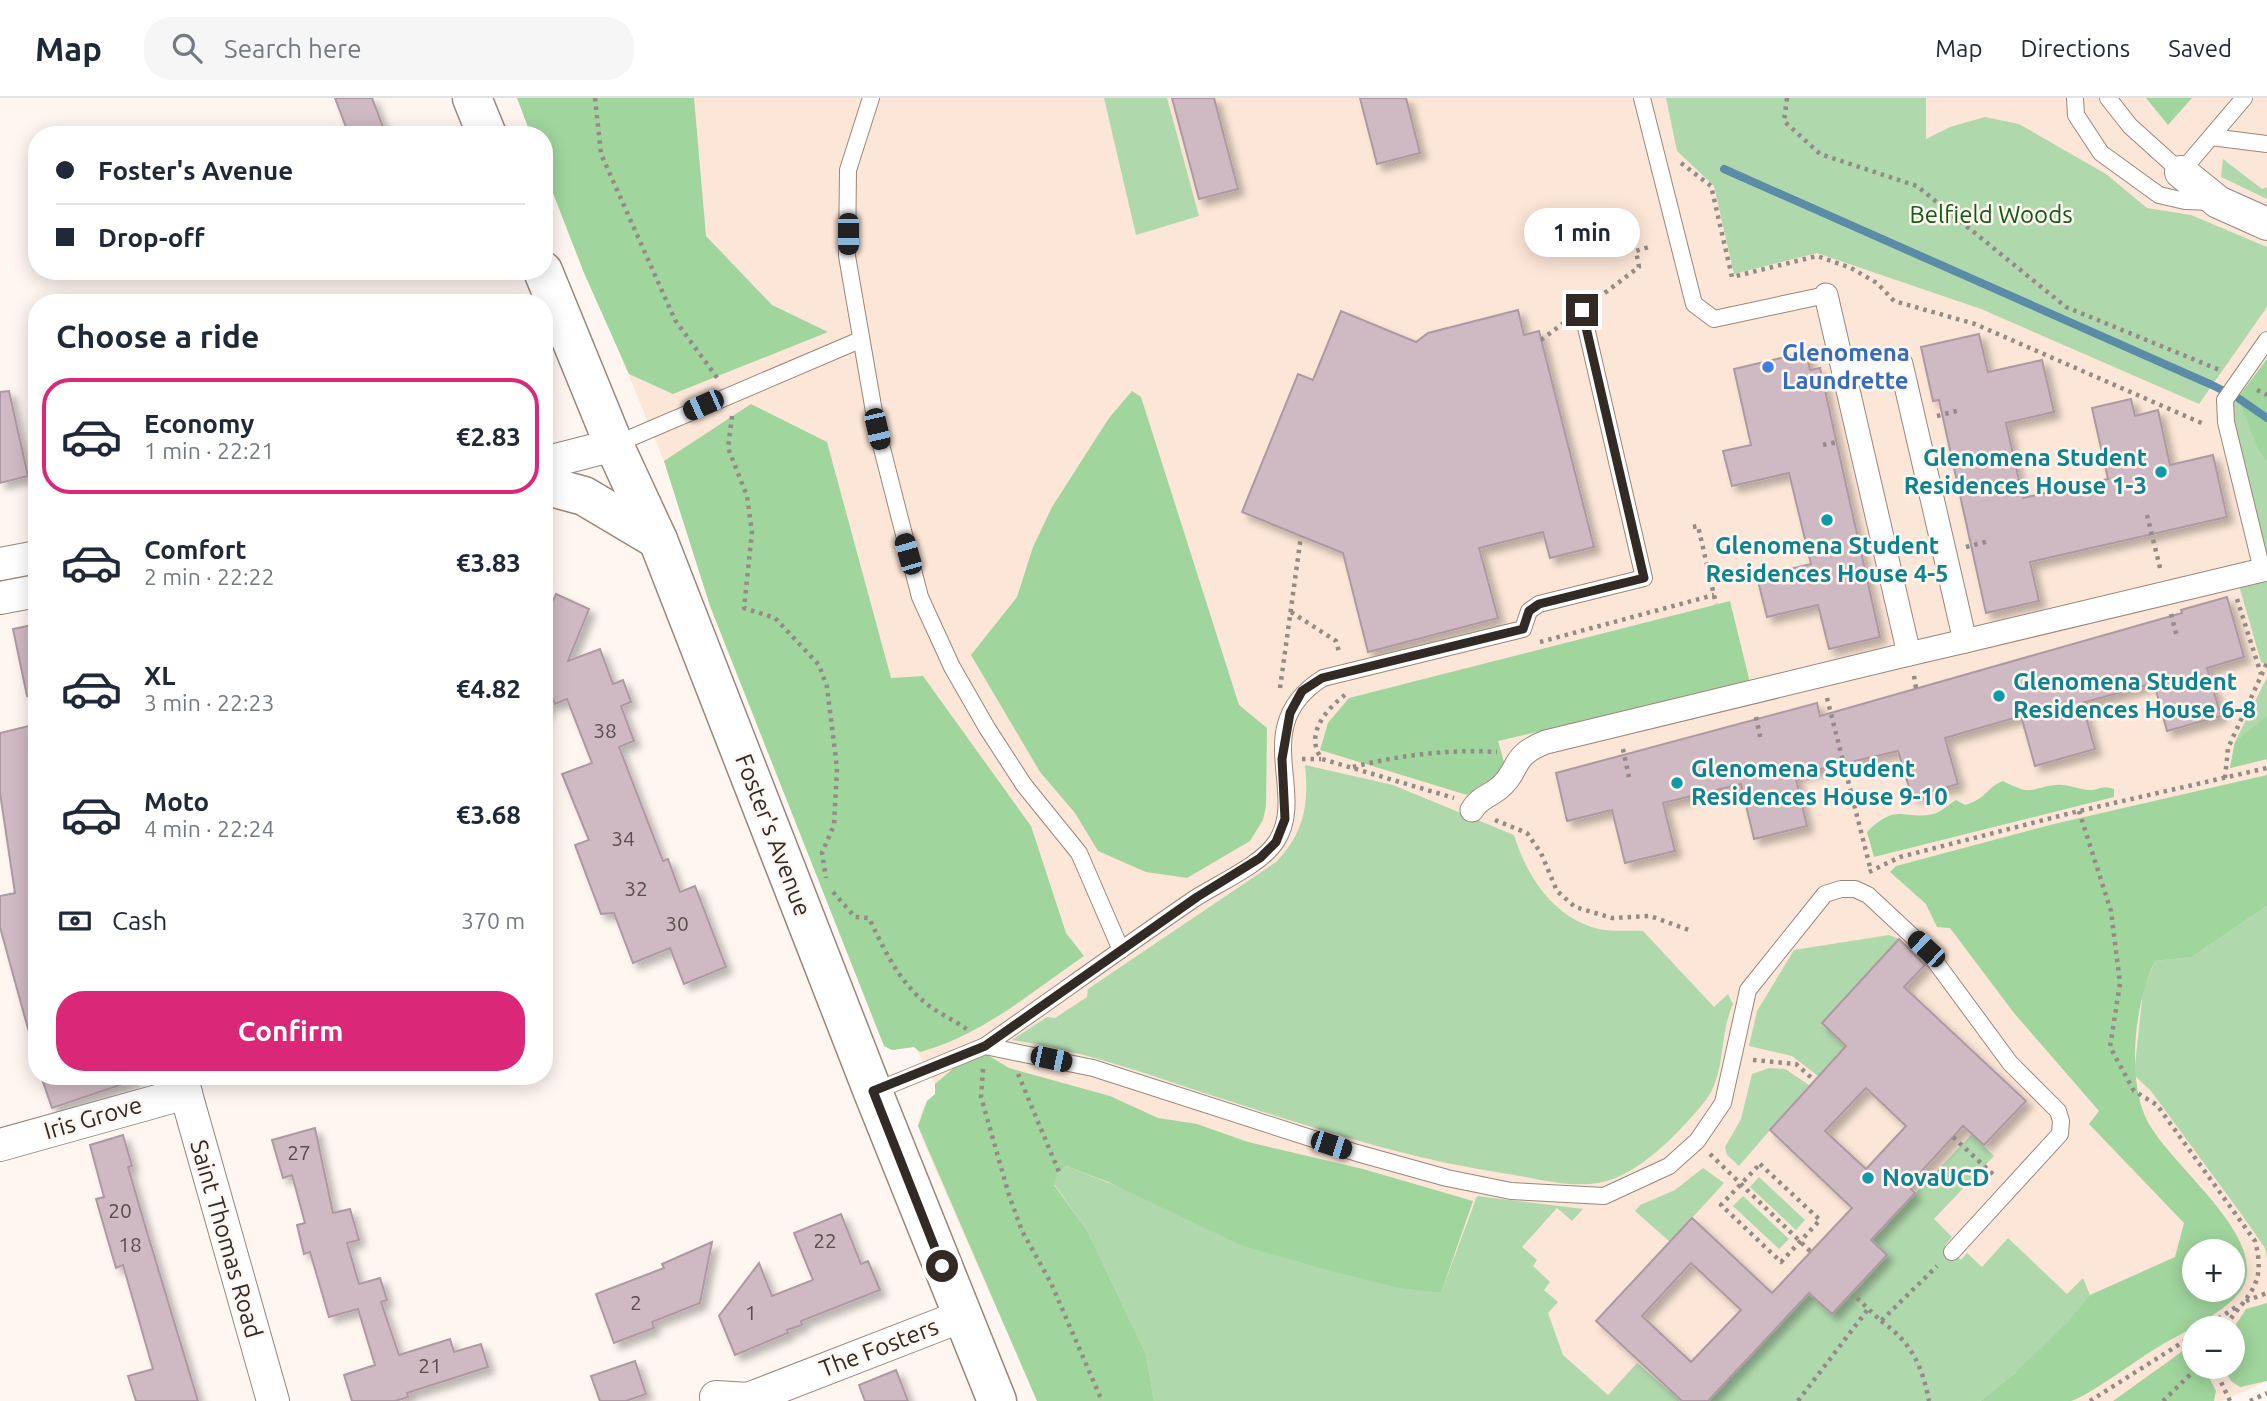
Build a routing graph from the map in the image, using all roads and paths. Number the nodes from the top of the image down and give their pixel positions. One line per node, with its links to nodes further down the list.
1 (472, 98): 9 (main road)
2 (595, 98): 25 (path)
3 (871, 98): 20 (lane)
4 (1642, 98): 17 (lane)
5 (1787, 98): 24 (path)
6 (2076, 98): 14 (lane)
7 (2108, 98): 13 (lane)
8 (2244, 98): 10 (lane)
9 (483, 126)
10 (2211, 137): 11 (lane); 13 (lane)
11 (2267, 144)
12 (1674, 158): 27 (path)
13 (2181, 172): 14 (street)
14 (2218, 202): 15 (street)
15 (2267, 225)
16 (1652, 246): 19 (path)
17 (1826, 295): 23 (street)
18 (553, 296): 28 (main road, Foster's Avenue)
19 (1582, 310): 21 (path); 55 (lane)
20 (860, 340): 25 (lane); 55 (lane)
21 (1541, 340)
22 (2267, 340): 24 (lane)
23 (1843, 377): 41 (street); 42 (street)
24 (2239, 380): 26 (path); 27 (lane)
25 (725, 395): 28 (lane); 56 (path)
26 (2267, 395)
27 (2227, 422): 36 (lane)
28 (614, 445): 29 (street); 33 (main road, Foster's Avenue)
29 (553, 461)
30 (553, 487): 33 (main road)
31 (1693, 527): 40 (path)
32 (1301, 536): 46 (path)
33 (658, 540): 61 (main road, Foster's Avenue)
34 (28, 559): 35 (street)
35 (0, 564)
36 (2264, 570): 37 (street)
37 (2231, 578): 41 (street); 44 (path)
38 (28, 593): 39 (street)
39 (0, 598)
40 (1716, 604)
41 (1965, 641): 42 (street)
42 (1909, 654): 45 (street)
43 (2267, 663): 44 (path)
44 (2261, 676): 50 (path)
45 (1822, 677): 47 (street); 53 (path)
46 (1279, 694)
47 (1522, 754): 48 (path); 51 (street)
48 (1350, 767)
49 (2267, 768): 50 (path)
50 (2225, 778): 52 (path)
51 (1472, 810)
52 (2079, 811): 53 (path); 73 (path)
53 (1871, 871): 54 (path)
54 (1855, 889): 58 (lane); 67 (lane)
55 (1121, 950): 56 (lane)
56 (985, 1046): 57 (lane); 61 (lane); 86 (path)
57 (1009, 1051): 63 (lane); 65 (path)
58 (1735, 1059): 59 (path); 63 (lane)
59 (1814, 1080)
60 (183, 1085): 64 (street, Iris Grove); 84 (street, Saint Thomas Road)
61 (873, 1091): 75 (main road, Foster's Avenue)
62 (1953, 1136): 67 (path)
63 (1697, 1141): 66 (path)
64 (0, 1145)
65 (1059, 1172)
66 (1741, 1184): 68 (path); 68 (path); 68 (path)
67 (2010, 1189): 70 (lane)
68 (1800, 1241): 69 (path)
69 (1811, 1252)
70 (1952, 1252): 78 (path)
71 (2267, 1293): 73 (path)
72 (1857, 1298): 74 (path)
73 (2241, 1304): 76 (path); 77 (path)
74 (1868, 1309): 78 (path); 87 (path)
75 (961, 1316): 83 (street, The Fosters); 85 (main road, Foster's Avenue)
76 (2222, 1316)
77 (2232, 1316)
78 (1881, 1321): 88 (path)
79 (2182, 1343): 89 (path)
80 (2186, 1379): 90 (path)
81 (2220, 1379): 91 (path)
82 (2267, 1393): 92 (path)
83 (716, 1397)
84 (273, 1401)
85 (997, 1401)
86 (1102, 1401)
87 (1798, 1401)
88 (1929, 1401)
89 (2090, 1401)
90 (2163, 1401)
91 (2230, 1401)
92 (2250, 1401)

